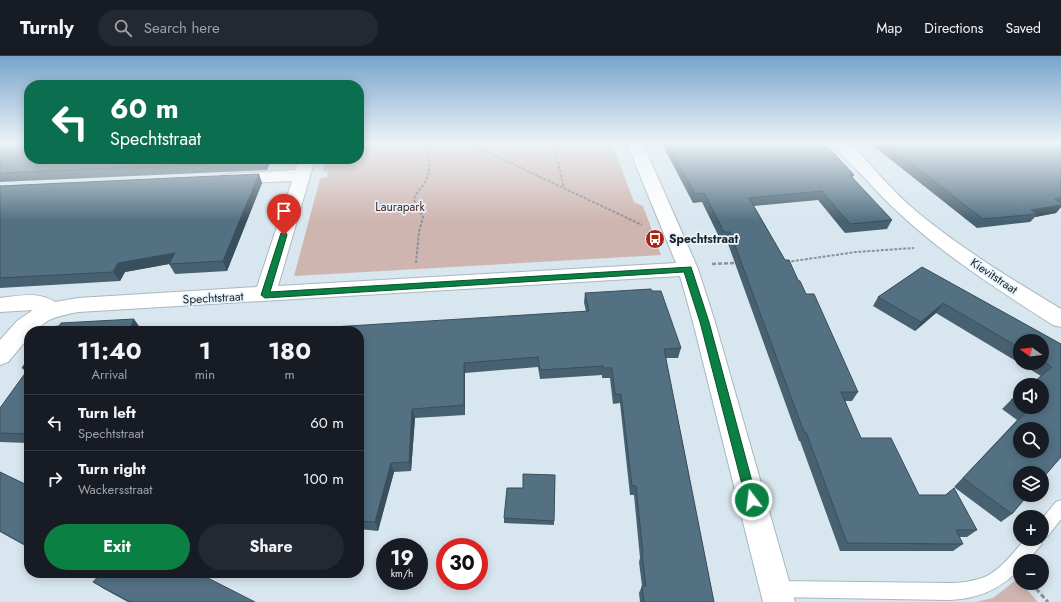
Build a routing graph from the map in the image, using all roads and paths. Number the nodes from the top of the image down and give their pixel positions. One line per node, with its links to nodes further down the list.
1 (286, 169): 8 (street)
2 (304, 169): 16 (street)
3 (429, 169): 15 (path)
4 (525, 169): 9 (path)
5 (560, 169): 9 (path)
6 (648, 169): 14 (street)
7 (866, 169): 11 (street, Kievitstraat)
8 (215, 179)
9 (565, 188): 10 (path)
10 (645, 226)
11 (947, 245): 13 (path); 19 (street, Kievitstraat)
12 (739, 262): 14 (path)
13 (783, 262)
14 (696, 266): 15 (street, Spechtstraat); 27 (street)
15 (415, 286): 16 (street, Spechtstraat)
16 (265, 295): 18 (street, Spechtstraat)
17 (0, 305): 18 (street)
18 (51, 310): 20 (street, Spechtstraat)
19 (1061, 319)
20 (25, 326)
21 (24, 327): 22 (street, Spechtstraat)
22 (0, 356)
23 (1061, 507): 24 (lane)
24 (1049, 522)
25 (1029, 546): 27 (lane)
26 (1037, 590): 28 (path)
27 (777, 596)
28 (1048, 602)

